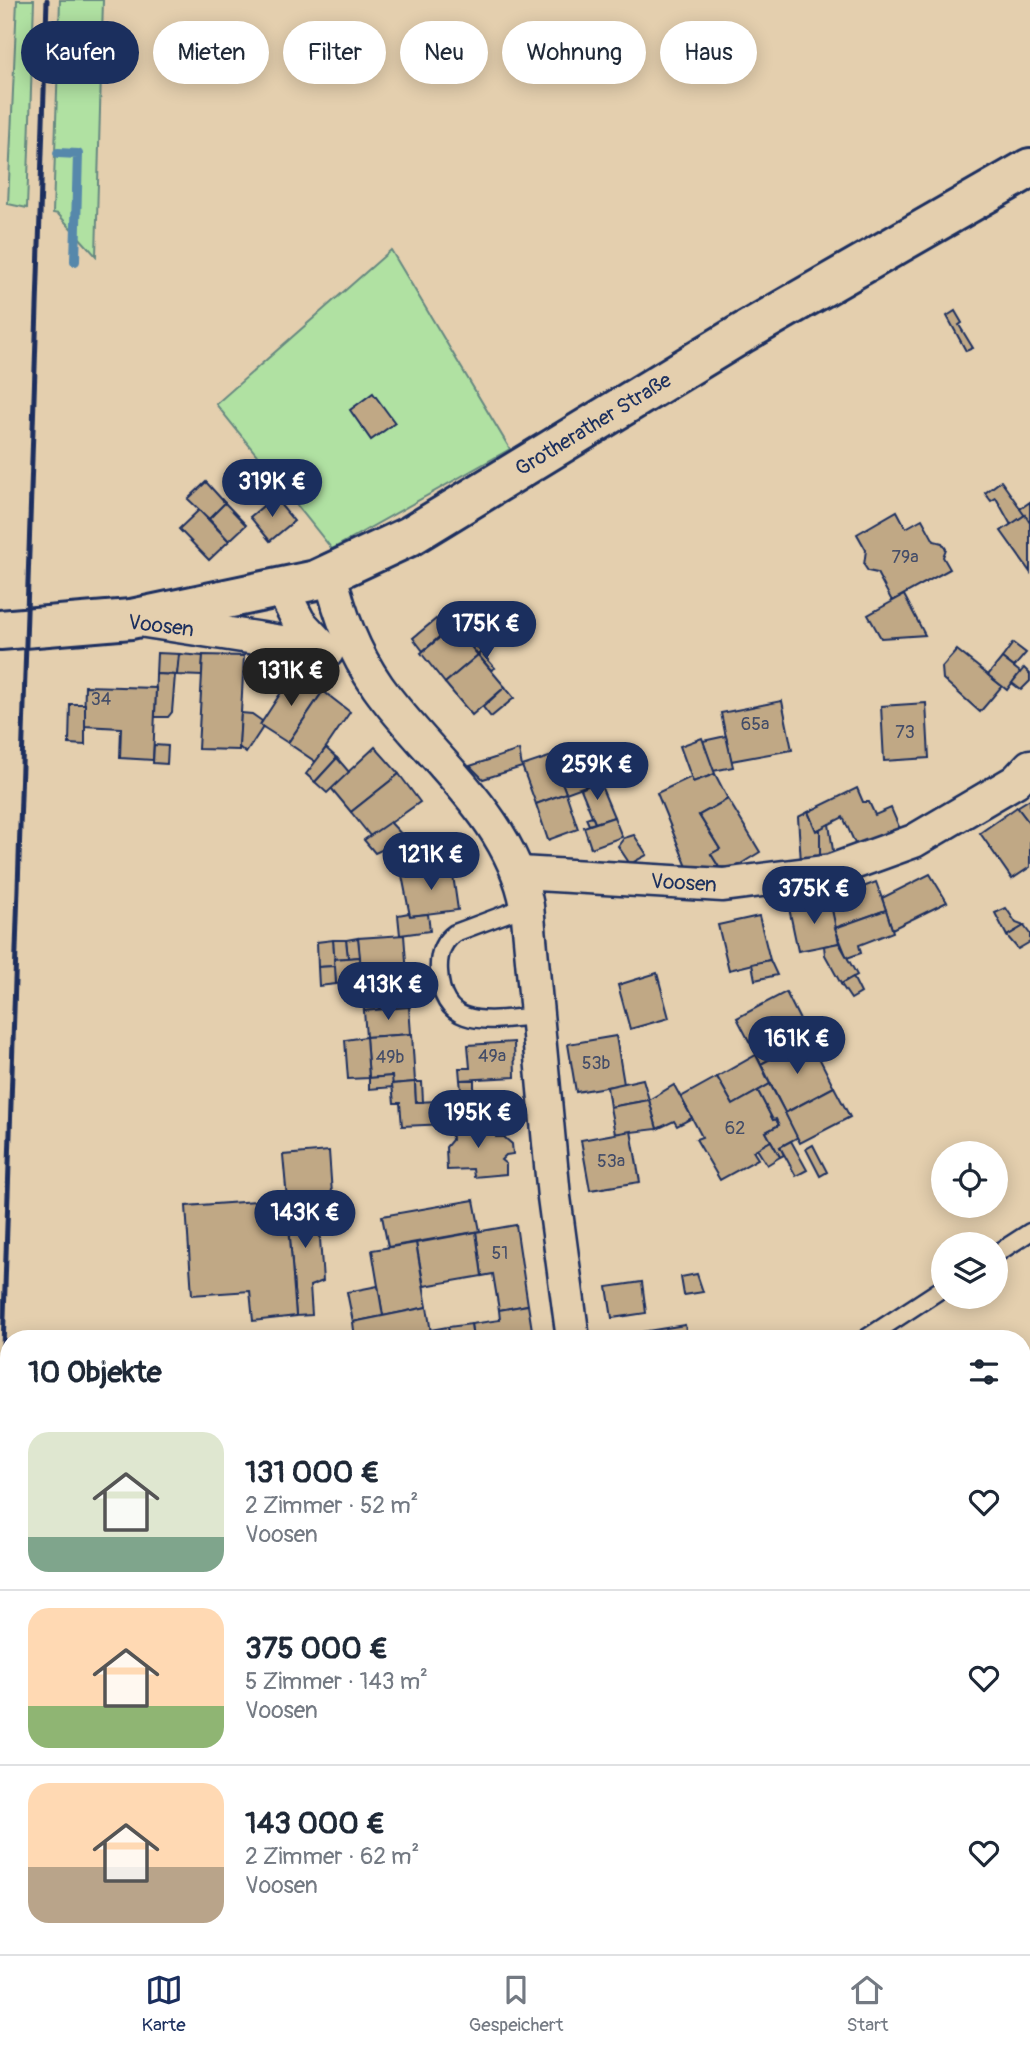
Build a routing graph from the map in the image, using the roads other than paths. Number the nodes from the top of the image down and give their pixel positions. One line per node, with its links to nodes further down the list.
1 (1030, 168): 2 (street, Grotherather Straße)
2 (330, 573): 3 (street, Grotherather Straße); 7 (street)
3 (282, 589): 4 (street, Grotherather Straße); 6 (street)
4 (131, 619): 5 (street, Voosen); 6 (street, Voosen)
5 (0, 630)
6 (321, 648): 7 (street)
7 (377, 686): 9 (street)
8 (1030, 766): 9 (street, Voosen)
9 (520, 873): 10 (street)
10 (527, 906): 11 (street); 11 (lane)
11 (539, 1016): 15 (street)
12 (1030, 1232): 13 (lane)
13 (1008, 1246)
14 (931, 1296): 16 (lane)
15 (572, 1330)
16 (879, 1330)

